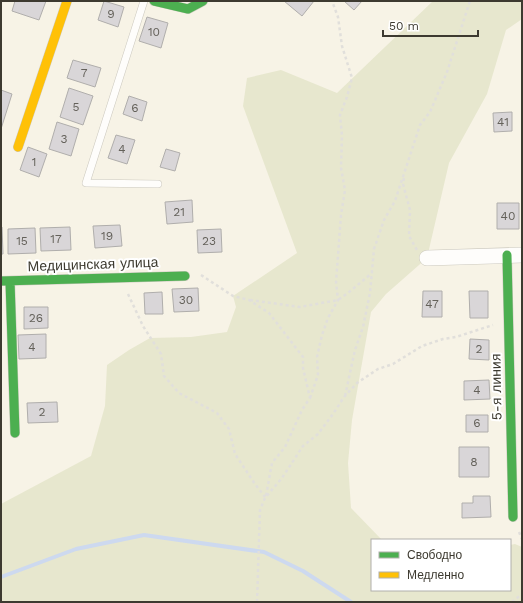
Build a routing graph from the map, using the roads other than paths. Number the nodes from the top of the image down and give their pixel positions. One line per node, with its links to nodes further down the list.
1 (67, 1): 5 (street)
2 (144, 1): 6 (lane)
3 (154, 1): 4 (street)
4 (203, 1)
5 (18, 147)
6 (158, 184)
7 (515, 255): 8 (street); 12 (street, 5-я линия)
8 (427, 258)
9 (185, 276): 10 (street, Медицинская улица)
10 (6, 281): 11 (street)
11 (15, 433)
12 (513, 517)

